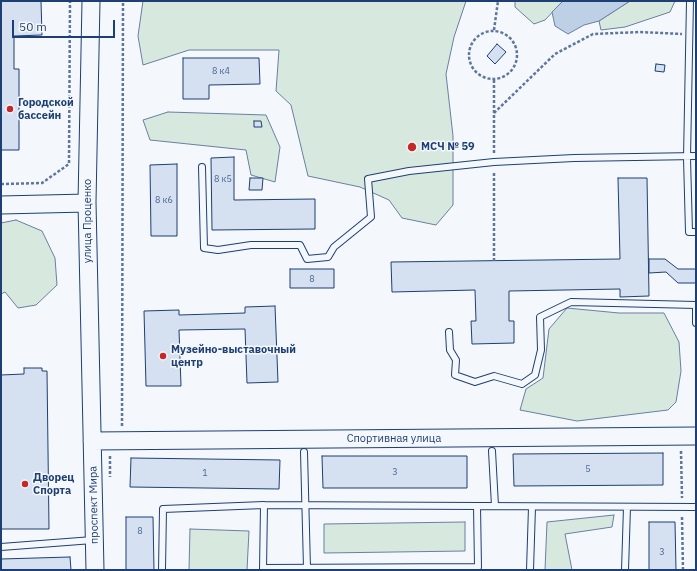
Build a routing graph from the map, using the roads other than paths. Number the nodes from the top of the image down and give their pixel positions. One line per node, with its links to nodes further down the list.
1 (91, 1): 6 (street, улица Проценко)
2 (690, 1): 4 (lane)
3 (696, 156): 4 (lane)
4 (687, 158): 5 (lane); 8 (lane)
5 (202, 167)
6 (87, 203): 7 (street); 12 (street, улица Проценко)
7 (1, 205)
8 (696, 232)
9 (696, 323): 10 (lane)
10 (449, 332)
11 (696, 436): 12 (street, Спортивная улица)
12 (92, 441): 22 (street, проспект Мира)
13 (492, 451): 18 (lane)
14 (304, 452): 16 (lane)
15 (264, 505): 16 (lane); 26 (lane); 28 (lane)
16 (305, 505): 17 (lane); 24 (lane)
17 (477, 506): 18 (lane); 25 (lane)
18 (495, 506): 19 (lane)
19 (532, 507): 20 (lane); 29 (lane)
20 (627, 507): 21 (lane); 30 (lane)
21 (696, 508)
22 (94, 540): 23 (lane); 27 (street, проспект Мира)
23 (1, 547)
24 (307, 568): 25 (lane); 26 (lane)
25 (478, 568)
26 (263, 569)
27 (95, 570)
28 (162, 570)
29 (530, 570)
30 (625, 570)

